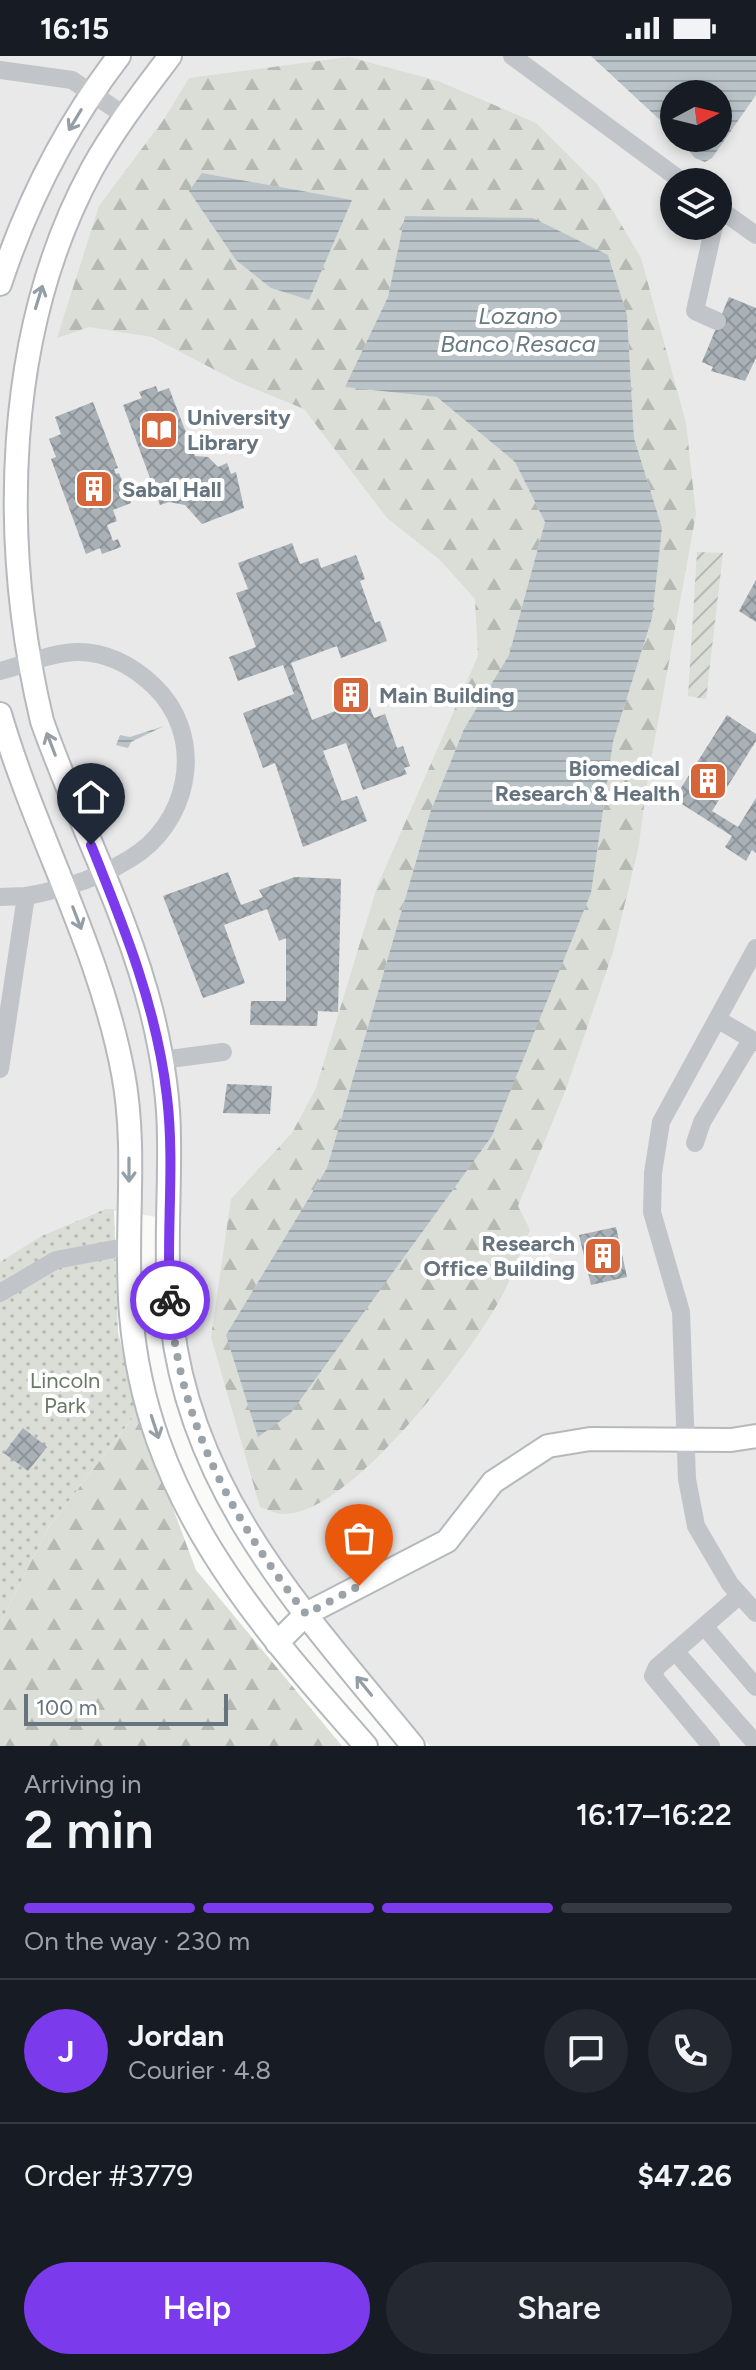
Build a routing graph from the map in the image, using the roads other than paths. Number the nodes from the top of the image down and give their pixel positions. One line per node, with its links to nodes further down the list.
1 (119, 56): 5 (main road)
2 (170, 56): 6 (main road)
3 (512, 56): 7 (street)
4 (0, 70): 5 (street)
5 (92, 91): 6 (street); 11 (main road, one-way to 11)
6 (124, 115): 13 (main road, one-way to 6)
7 (664, 168)
8 (732, 218): 9 (street)
9 (756, 235)
10 (711, 240): 12 (street)
11 (0, 284)
12 (717, 321)
13 (26, 664): 14 (street); 16 (main road, one-way to 13); 16 (street)
14 (0, 671)
15 (0, 714): 17 (main road)
16 (102, 871): 17 (street); 24 (main road)
17 (65, 887): 18 (street); 28 (main road, one-way to 28)
18 (26, 896): 19 (street); 25 (street)
19 (0, 897)
20 (756, 948): 21 (street)
21 (717, 1019): 22 (street); 31 (street)
22 (753, 1041): 26 (street)
23 (223, 1052): 24 (street)
24 (162, 1060): 27 (main road)
25 (0, 1069)
26 (695, 1143)
27 (168, 1245): 28 (main road); 34 (main road)
28 (130, 1246): 29 (street); 36 (main road, one-way to 36)
29 (0, 1293)
30 (756, 1436): 31 (main road)
31 (687, 1439): 32 (street); 34 (main road)
32 (740, 1595): 33 (street); 35 (street)
33 (756, 1613)
34 (306, 1614): 36 (main road); 41 (main road, one-way to 34)
35 (704, 1626): 37 (street); 38 (street)
36 (277, 1643): 40 (main road)
37 (675, 1651): 39 (street); 42 (street)
38 (756, 1687)
39 (756, 1744)
40 (366, 1746)
41 (413, 1746)
42 (711, 1746)

